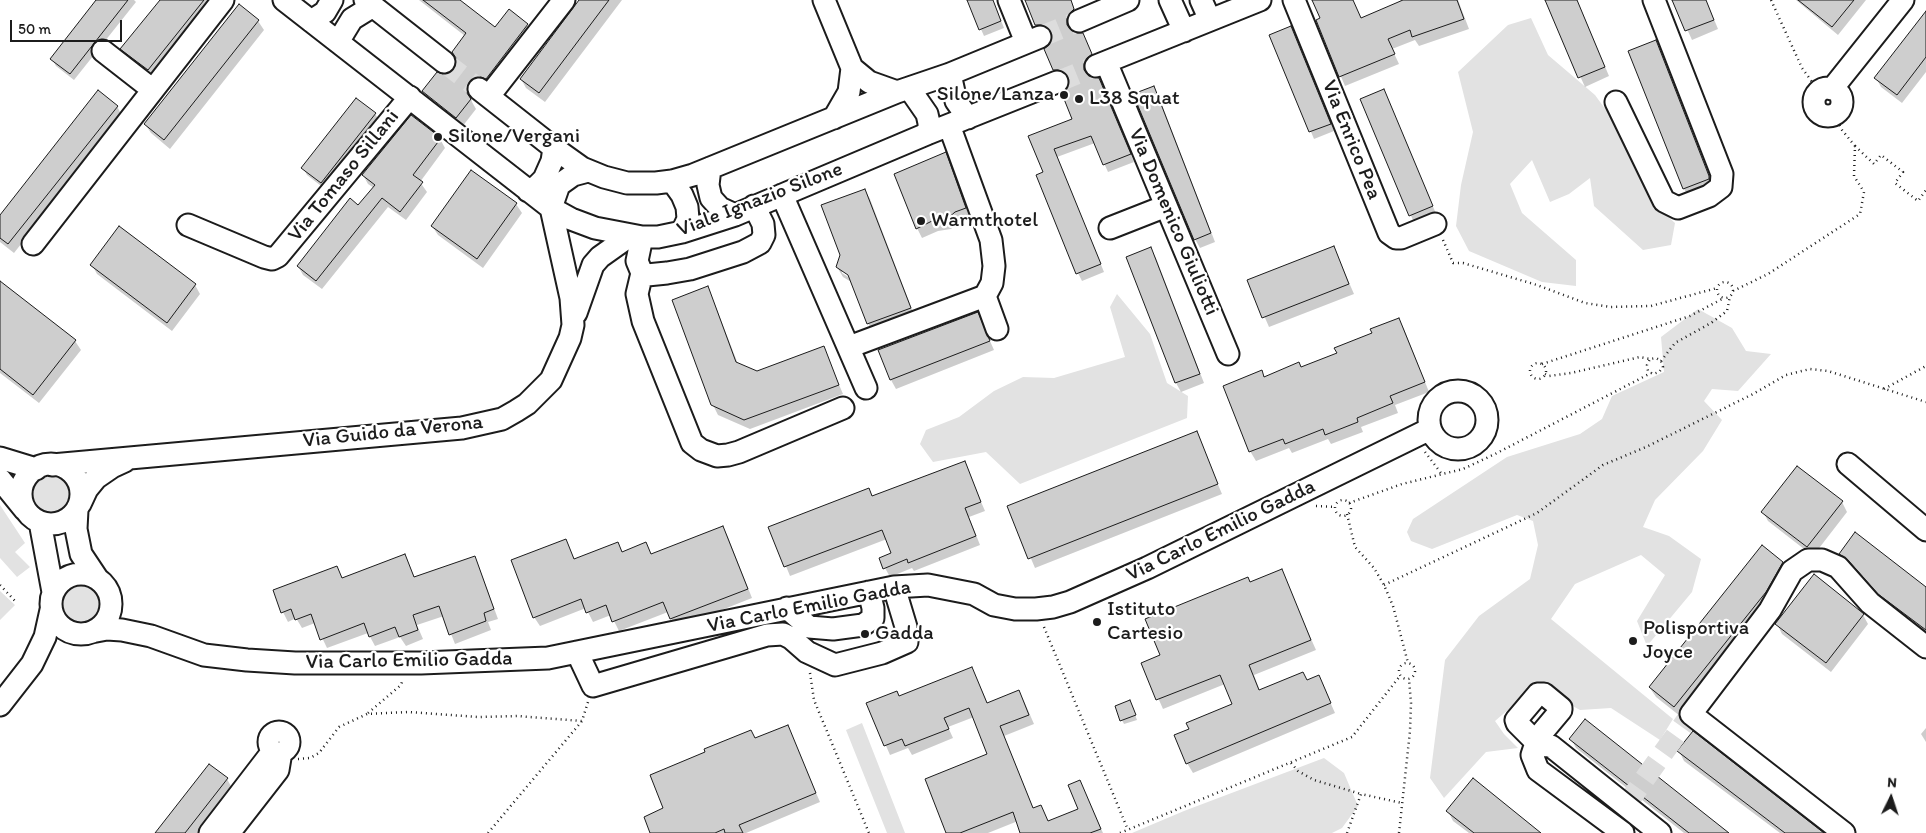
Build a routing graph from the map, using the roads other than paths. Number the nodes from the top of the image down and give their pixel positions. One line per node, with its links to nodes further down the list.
1 (223, 0): 25 (street)
2 (284, 0): 17 (street, Viale Ignazio Silone)
3 (332, 0): 17 (street)
4 (564, 0): 33 (street)
5 (824, 0): 22 (street)
6 (1009, 0): 23 (street)
7 (1128, 0): 15 (street)
8 (1170, 0): 18 (street)
9 (1201, 0): 16 (street)
10 (1260, 0): 16 (street)
11 (1294, 0): 43 (street, Via Enrico Pea)
12 (1654, 0): 28 (street)
13 (1903, 0): 29 (street)
14 (369, 3): 19 (street); 21 (street)
15 (1079, 20)
16 (1210, 20): 18 (street)
17 (311, 21): 19 (street, Viale Ignazio Silone)
18 (1184, 31): 40 (street, Via Domenico Giuliotti)
19 (338, 42): 27 (street, Viale Ignazio Silone)
20 (103, 51): 25 (street)
21 (444, 62)
22 (852, 68): 26 (street); 30 (street)
23 (950, 74): 26 (street); 31 (street)
24 (1057, 82): 31 (street, Viale Ignazio Silone)
25 (153, 90): 48 (street)
26 (903, 90): 30 (street); 32 (street)
27 (410, 97): 37 (street, Viale Ignazio Silone); 44 (street, Via Tomaso Sillani)
28 (1616, 102)
29 (1834, 114)
30 (834, 118): 34 (street)
31 (958, 121): 32 (street, Viale Ignazio Silone); 50 (street)
32 (929, 133): 38 (street, Viale Ignazio Silone)
33 (554, 148): 35 (street); 37 (street)
34 (710, 168): 36 (street); 42 (street)
35 (588, 171): 36 (street); 41 (street)
36 (672, 181): 46 (street)
37 (528, 191): 41 (street, Viale Ignazio Silone)
38 (782, 195): 39 (street, Viale Ignazio Silone); 53 (street)
39 (754, 206): 42 (street, Viale Ignazio Silone); 49 (street)
40 (1166, 206): 45 (street); 54 (street, Via Domenico Giuliotti)
41 (551, 208): 47 (street, Viale Ignazio Silone); 51 (street, Via Guido da Verona)
42 (734, 215): 46 (street, Viale Ignazio Silone)
43 (1435, 224)
44 (188, 226)
45 (1110, 228)
46 (682, 232): 47 (street, Viale Ignazio Silone)
47 (636, 236): 49 (street); 51 (street)
48 (33, 244)
49 (642, 273): 56 (street)
50 (985, 296): 52 (street); 53 (street)
51 (573, 325): 58 (street, Via Guido da Verona)
52 (997, 329)
53 (849, 347): 55 (street)
54 (1228, 354)
55 (866, 388)
56 (843, 408)
57 (1422, 433): 67 (street, Via Carlo Emilio Gadda)
58 (132, 457): 61 (street, Via Guido da Verona); 63 (street, Via Guido da Verona)
59 (0, 458): 61 (street, Via Guido da Verona)
60 (1848, 464): 65 (street)
61 (44, 467): 63 (street); 64 (street)
62 (0, 479): 64 (street)
63 (78, 507): 64 (street); 66 (street)
64 (34, 517): 70 (street, Via Carlo Emilio Gadda)
65 (1926, 530)
66 (97, 578): 69 (street); 70 (street)
67 (894, 587): 68 (street, Via Carlo Emilio Gadda); 75 (street)
68 (869, 592): 71 (street, Via Carlo Emilio Gadda); 71 (street)
69 (112, 600): 73 (street); 74 (street, Via Carlo Emilio Gadda)
70 (52, 601): 73 (street); 78 (street, Via Carlo Emilio Gadda)
71 (787, 608): 72 (street, Via Carlo Emilio Gadda)
72 (729, 621): 75 (street); 77 (street, Via Carlo Emilio Gadda)
73 (82, 633): 74 (street, Via Carlo Emilio Gadda); 78 (street, Via Carlo Emilio Gadda)
74 (151, 636): 77 (street, Via Carlo Emilio Gadda)
75 (737, 644): 77 (street)
76 (1926, 648): 84 (street)
77 (577, 652)
78 (32, 664): 79 (street, Via Carlo Emilio Gadda)
79 (0, 705)
80 (210, 833): 81 (street)
81 (229, 833)
82 (1623, 833): 83 (street)
83 (1660, 833)
84 (1844, 833)

